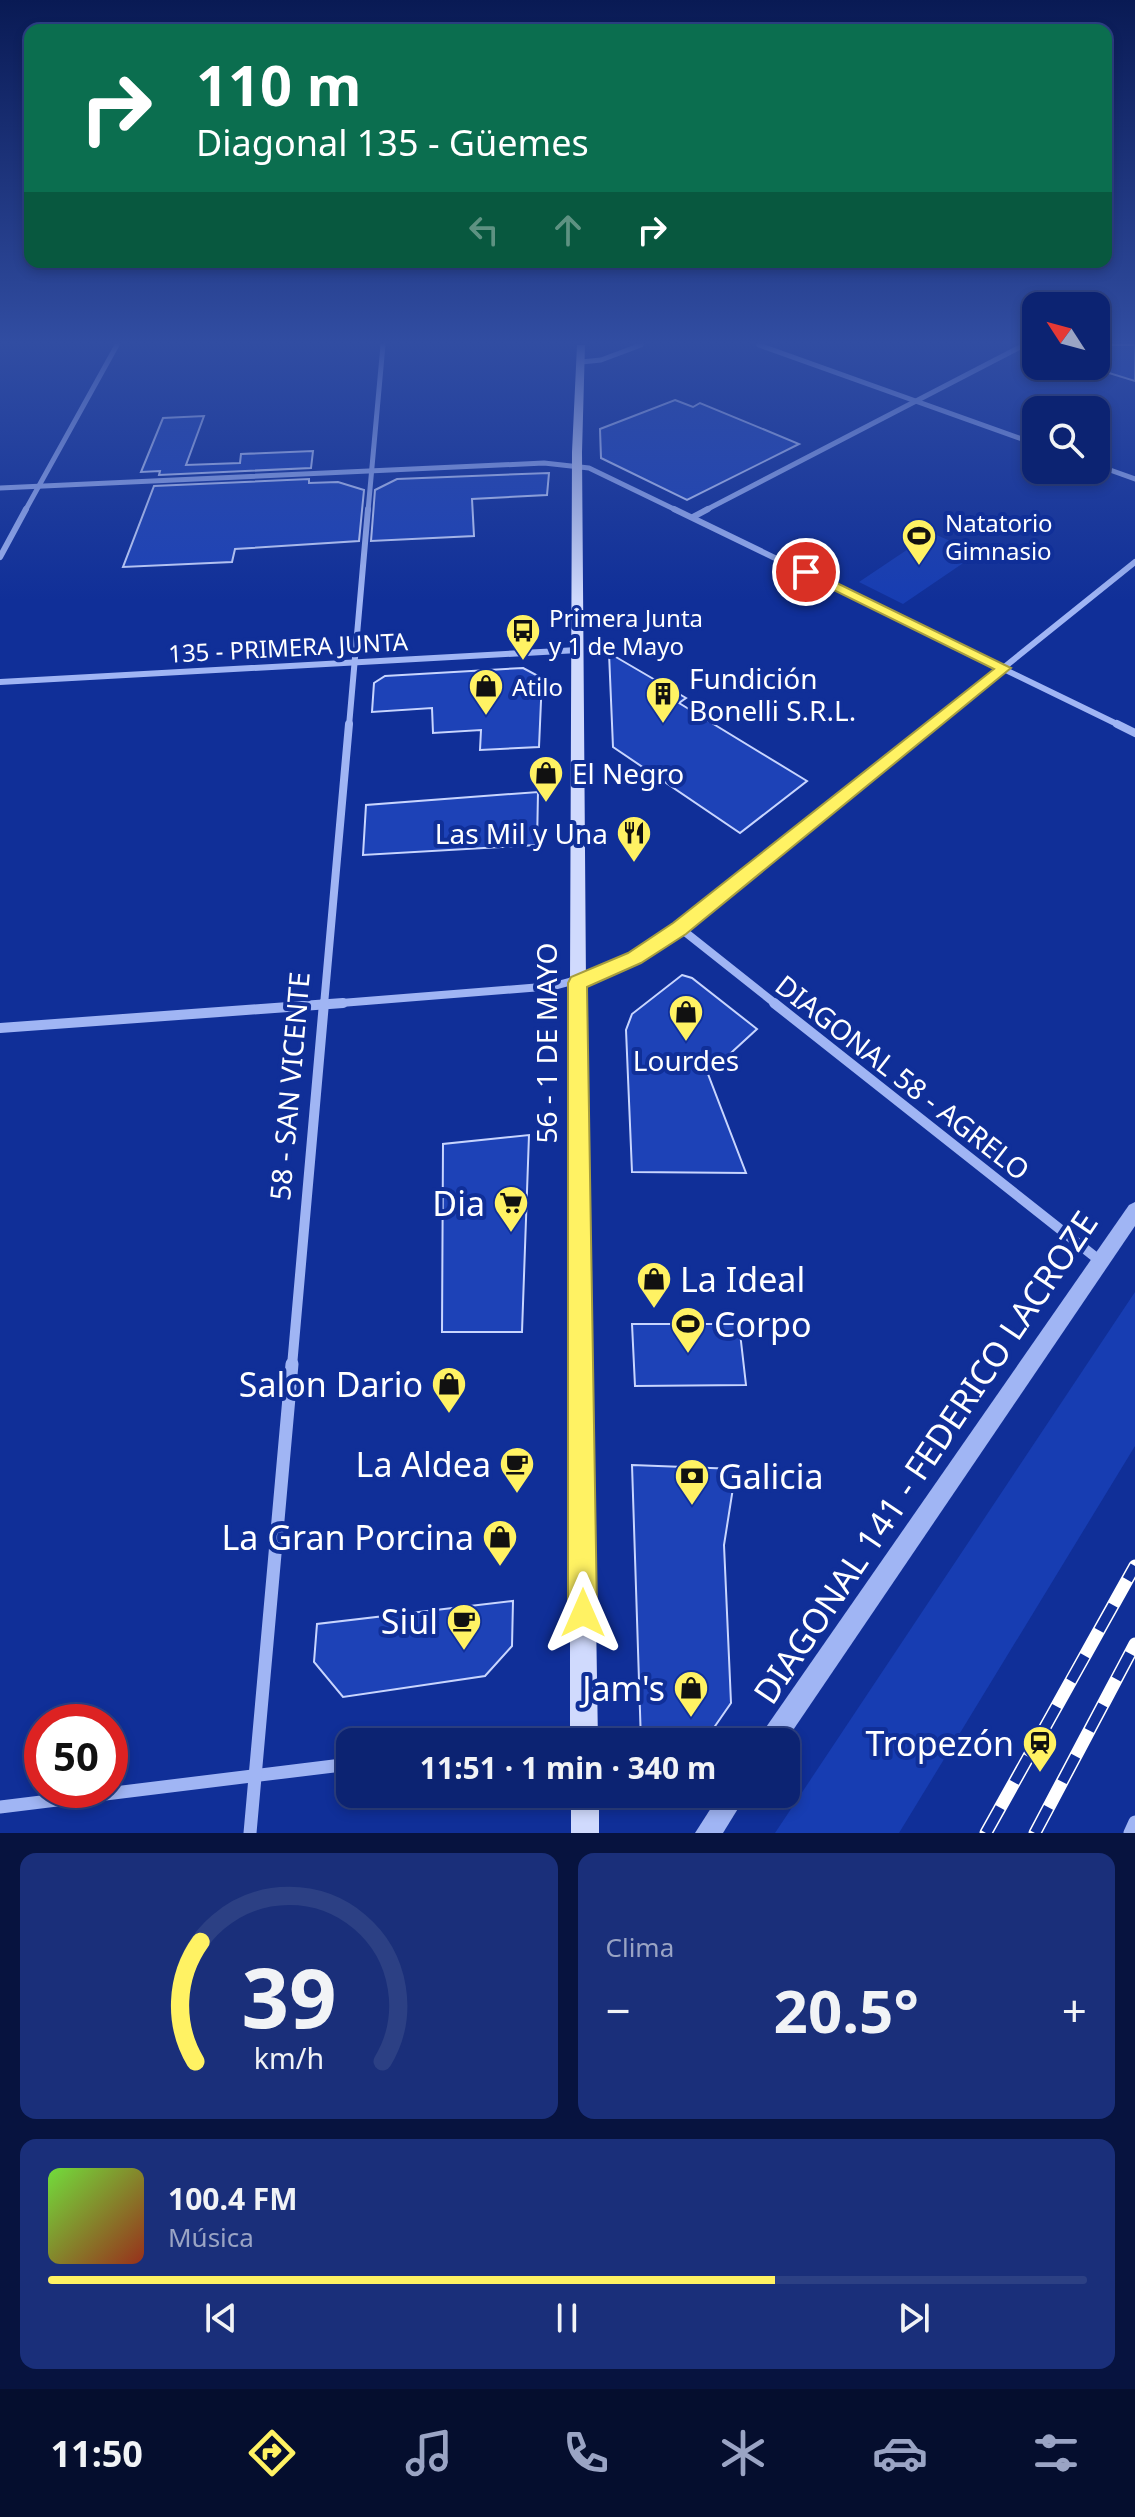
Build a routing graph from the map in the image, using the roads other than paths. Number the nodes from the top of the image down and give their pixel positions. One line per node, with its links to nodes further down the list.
1 (70, 431): 11 (street)
2 (375, 431): 8 (street, 58 - SAN VICENTE)
3 (578, 431): 7 (main road, 56 - 1 DE MAYO)
4 (860, 431): 13 (street)
5 (999, 431): 6 (street)
6 (1022, 439)
7 (577, 466): 8 (street); 13 (street); 16 (main road, 56 - 1 DE MAYO)
8 (371, 470): 11 (street); 17 (street, 58 - SAN VICENTE)
9 (1110, 470): 10 (street)
10 (1135, 479)
11 (40, 485): 12 (street); 14 (street)
12 (0, 488)
13 (693, 517): 18 (street)
14 (0, 557)
15 (1135, 562): 18 (street)
16 (578, 650): 17 (street, 135 - PRIMERA JUNTA); 22 (main road, 56 - 1 DE MAYO)
17 (353, 661): 19 (street, 135 - PRIMERA JUNTA); 23 (street, 58 - SAN VICENTE)
18 (1004, 668): 20 (street); 21 (street)
19 (0, 682)
20 (1135, 733)
21 (680, 928): 22 (street); 26 (street, DIAGONAL 58 - AGRELO)
22 (578, 983): 23 (street); 27 (main road, 56 - 1 DE MAYO)
23 (323, 1003): 24 (street); 30 (street, 58 - SAN VICENTE)
24 (0, 1028)
25 (1135, 1211): 26 (street, DIAGONAL 141 - FEDERICO LACROZE)
26 (1099, 1260): 28 (street, DIAGONAL 141 - FEDERICO LACROZE)
27 (576, 1728)
28 (781, 1728)
29 (336, 1765): 30 (street)
30 (256, 1774): 31 (street); 35 (street, 58 - SAN VICENTE)
31 (0, 1807)
32 (585, 1808): 36 (main road)
33 (725, 1808): 37 (street)
34 (1135, 1822): 38 (street)
35 (250, 1833)
36 (585, 1833)
37 (708, 1833)
38 (1130, 1833)

